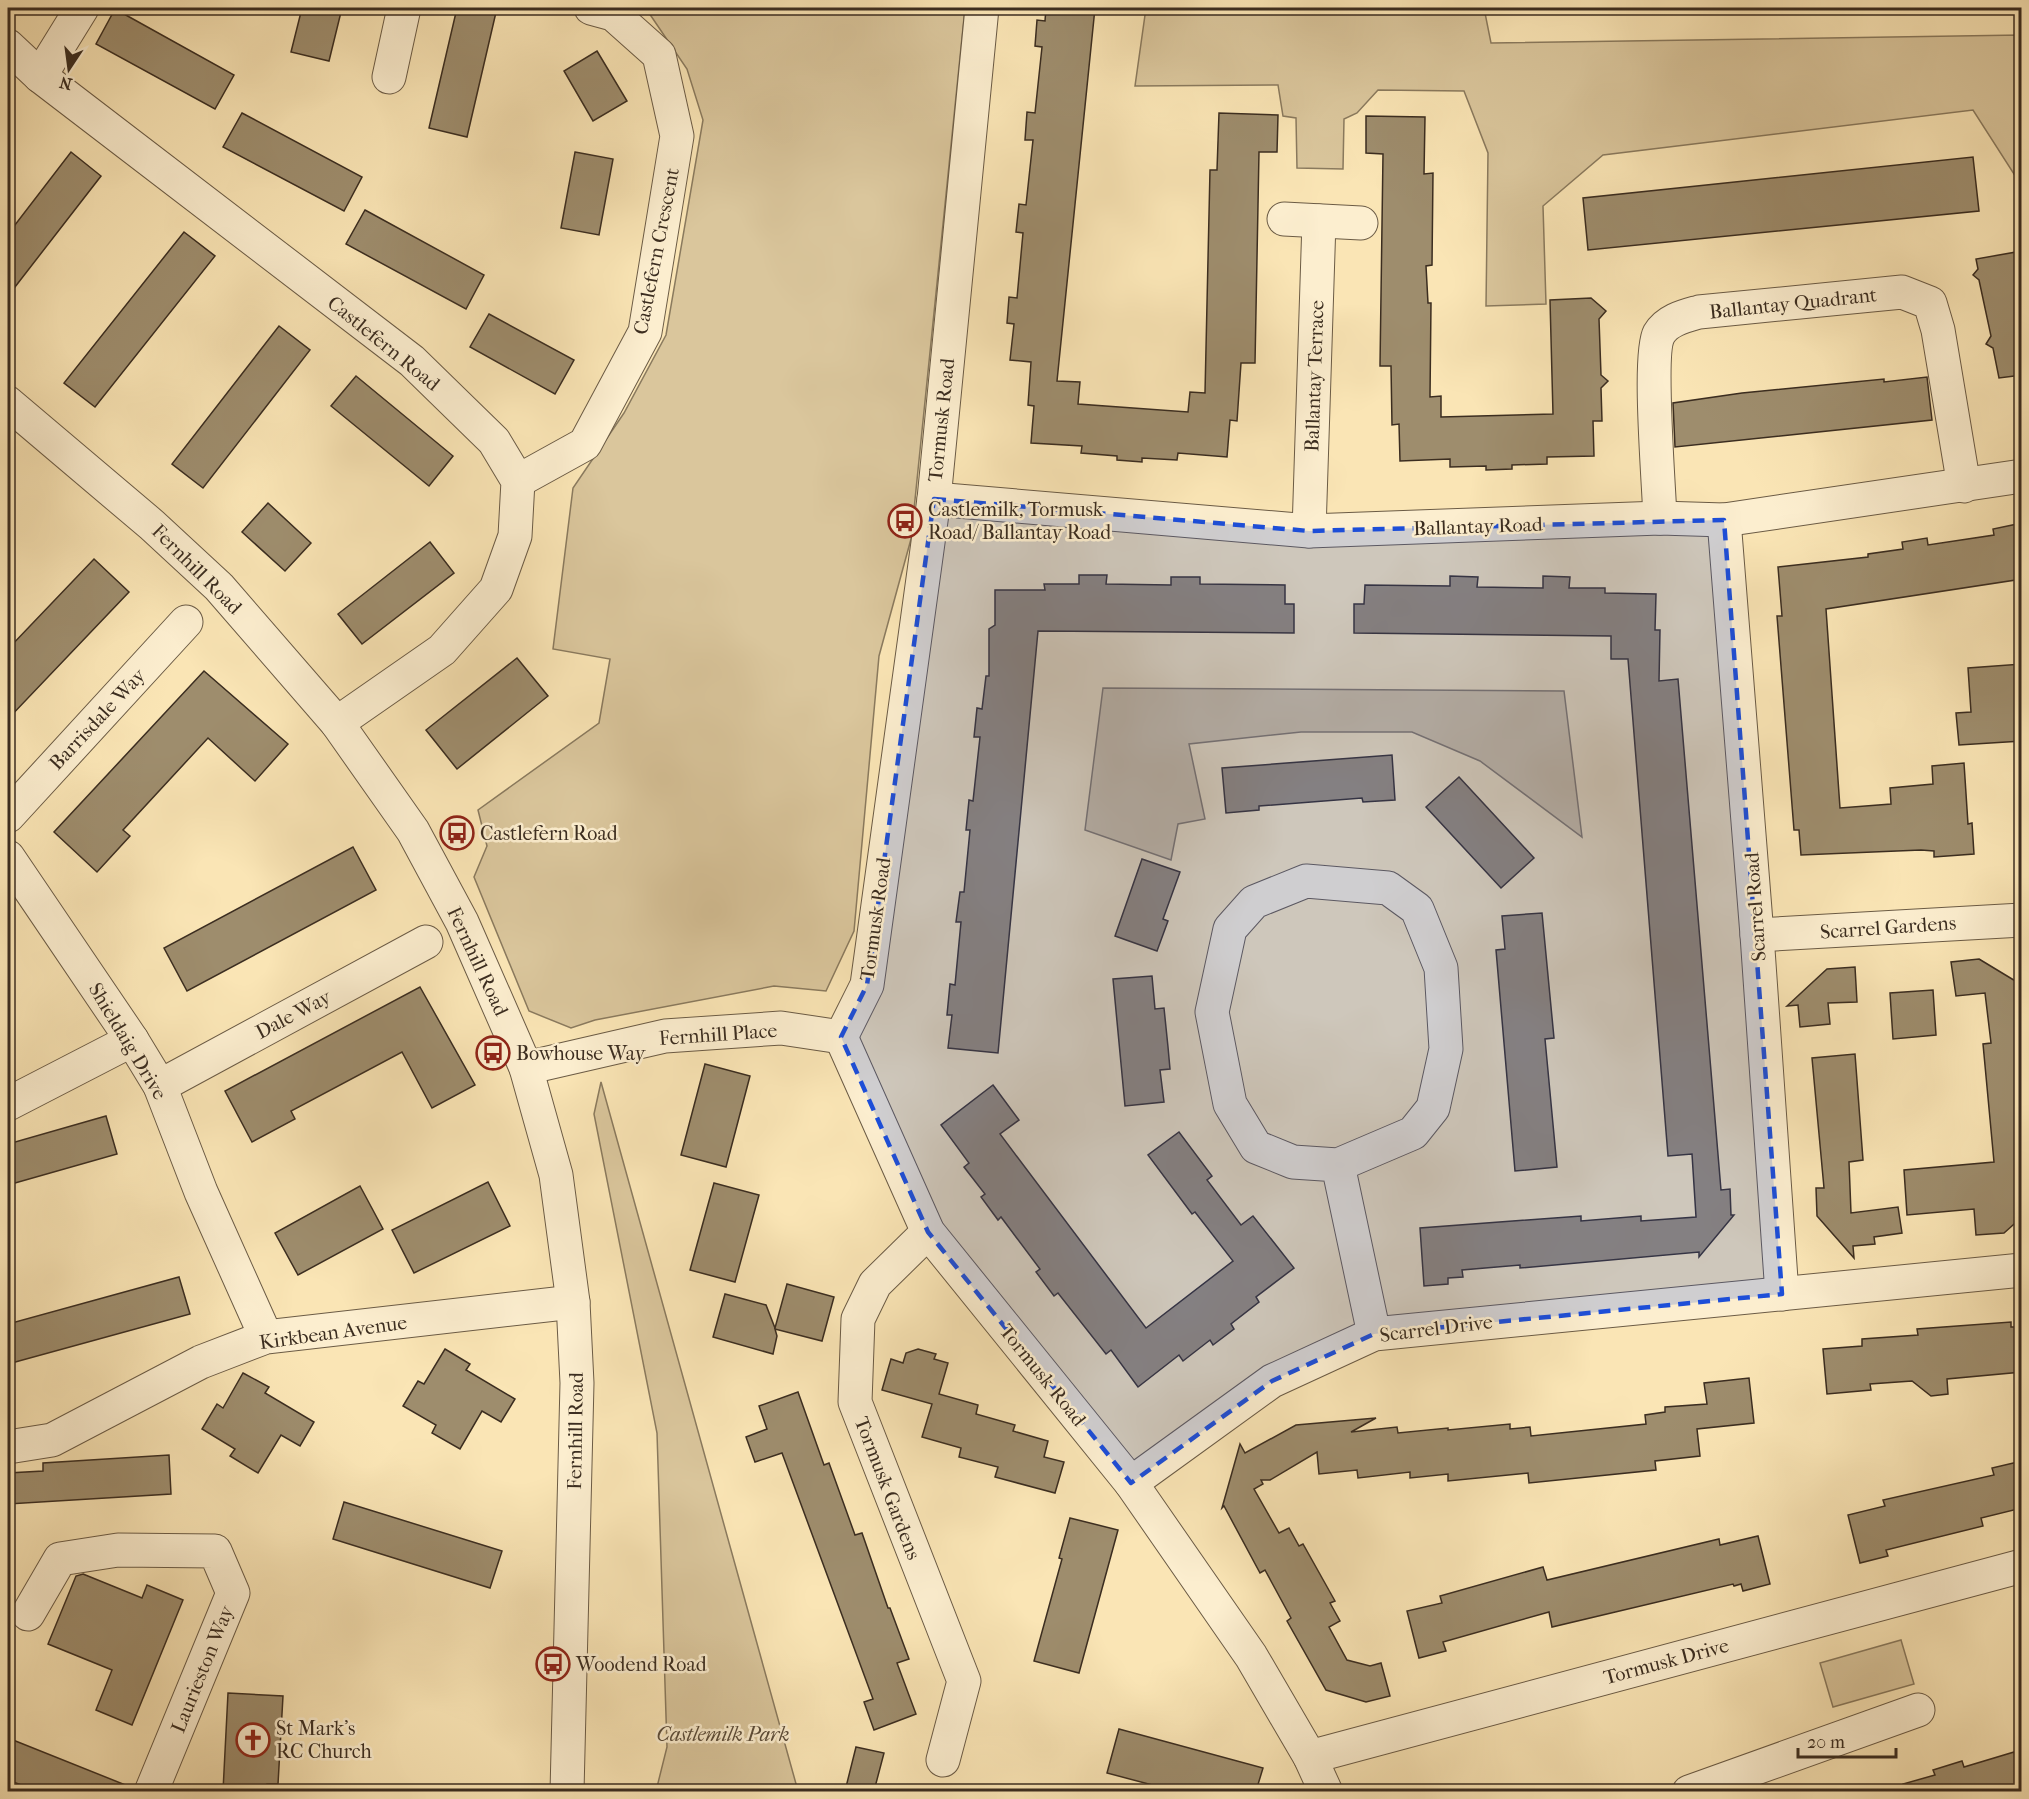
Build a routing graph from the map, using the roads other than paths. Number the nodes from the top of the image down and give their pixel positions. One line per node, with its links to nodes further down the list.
1 (82, 8): 6 (street)
2 (404, 8): 7 (street)
3 (591, 8): 13 (street, Castlefern Crescent)
4 (982, 8): 15 (street, Tormusk Road)
5 (8, 46): 6 (street, Castlefern Road)
6 (40, 76): 13 (street, Castlefern Road)
7 (389, 76)
8 (1284, 219): 9 (street)
9 (1319, 221): 10 (street); 18 (street, Ballantay Terrace)
10 (1361, 223)
11 (8, 403): 20 (street, Fernhill Road)
12 (2022, 476): 14 (street, Ballantay Road)
13 (518, 481): 20 (street)
14 (1964, 486): 16 (street, Ballantay Quadrant); 17 (street, Ballantay Road)
15 (933, 499): 18 (street, Ballantay Road); 26 (street, Tormusk Road)
16 (1660, 518): 17 (street, Ballantay Road); 18 (street, Ballantay Road)
17 (1724, 520): 24 (street, Scarrel Road)
18 (1309, 531)
19 (186, 622): 21 (street, Barrisdale Way)
20 (337, 723): 28 (street, Fernhill Road)
21 (8, 816)
22 (8, 857): 27 (street, Shieldaig Drive)
23 (2021, 917): 24 (street, Scarrel Gardens)
24 (1757, 935): 34 (street, Scarrel Road)
25 (426, 942): 29 (street, Dale Way)
26 (841, 1037): 28 (street, Fernhill Place); 32 (street, Tormusk Road)
27 (132, 1040): 29 (street, Shieldaig Drive); 30 (street)
28 (526, 1068): 35 (street, Fernhill Road)
29 (160, 1086): 37 (street, Shieldaig Drive)
30 (8, 1104)
31 (1338, 1165): 31 (street); 36 (street)
32 (927, 1232): 39 (street, Tormusk Road); 44 (street, Tormusk Gardens)
33 (2022, 1270): 34 (street)
34 (1782, 1293): 36 (street, Scarrel Drive)
35 (573, 1302): 37 (street, Kirkbean Avenue); 47 (street, Fernhill Road)
36 (1374, 1335): 39 (street, Scarrel Drive)
37 (266, 1337): 38 (street, Kirkbean Avenue)
38 (8, 1447)
39 (1131, 1483): 43 (street, Tormusk Road)
40 (2022, 1566): 43 (street, Tormusk Drive)
41 (28, 1614): 46 (street, Laurieston Way)
42 (1918, 1710): 45 (street)
43 (1310, 1757): 48 (street, Tormusk Road)
44 (943, 1760)
45 (1746, 1781): 49 (street)
46 (151, 1791)
47 (567, 1791)
48 (1326, 1791)
49 (1689, 1791)

